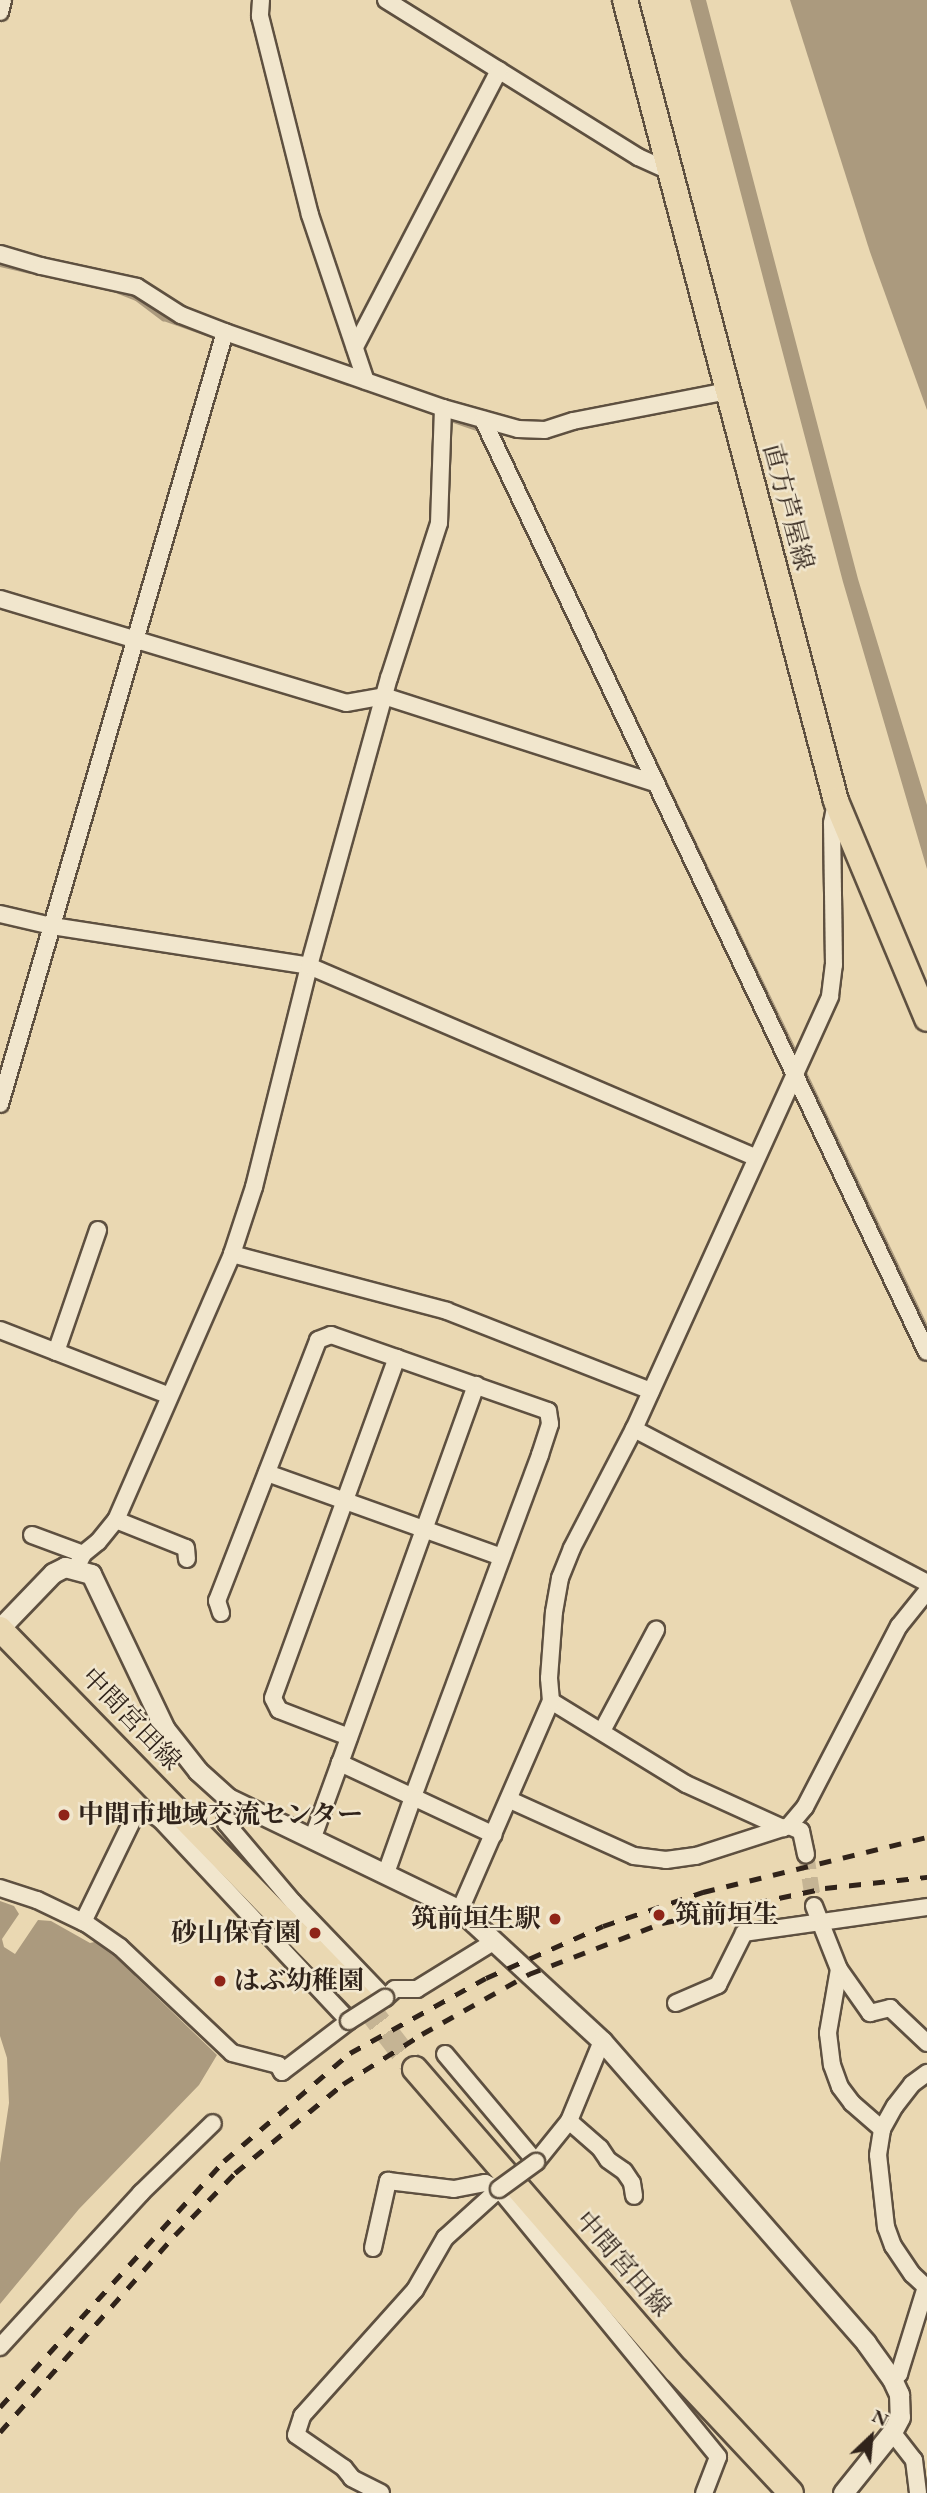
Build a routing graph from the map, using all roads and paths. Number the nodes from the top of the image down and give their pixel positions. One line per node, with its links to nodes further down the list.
1 (4, 0): 5 (street)
2 (261, 0): 10 (street)
3 (386, 0): 6 (street)
4 (625, 0): 7 (main road, 直方芦屋線)
5 (0, 12)
6 (499, 70): 7 (street); 10 (street)
7 (668, 172): 12 (main road, 直方芦屋線)
8 (0, 254): 9 (street)
9 (225, 332): 11 (street); 16 (street)
10 (355, 347): 11 (street)
11 (366, 381): 13 (street)
12 (727, 391): 14 (street); 19 (main road, 直方芦屋線)
13 (443, 408): 14 (street); 17 (street)
14 (483, 420): 18 (street)
15 (0, 599): 16 (street)
16 (134, 641): 17 (street); 21 (street)
17 (384, 696): 18 (street); 22 (street)
18 (655, 783): 24 (street)
19 (836, 801): 23 (main road, 直方芦屋線); 24 (street)
20 (0, 914): 21 (street)
21 (51, 926): 22 (street); 25 (street)
22 (309, 966): 26 (street); 28 (street)
23 (927, 1018)
24 (794, 1077): 26 (street); 31 (street)
25 (0, 1104)
26 (756, 1158): 34 (street)
27 (98, 1230): 30 (street)
28 (232, 1254): 34 (street); 35 (street)
29 (0, 1330): 30 (street)
30 (56, 1352): 35 (street)
31 (927, 1352)
32 (397, 1358): 33 (street); 37 (street); 38 (street)
33 (476, 1385): 40 (street); 42 (street)
34 (651, 1391): 36 (street)
35 (168, 1395): 39 (street)
36 (634, 1429): 45 (street); 50 (street)
37 (267, 1473): 38 (street); 47 (street)
38 (344, 1502): 40 (street); 52 (street)
39 (116, 1520): 43 (street); 44 (street)
40 (423, 1530): 42 (street); 52 (street)
41 (32, 1535): 44 (street)
42 (500, 1557): 55 (street)
43 (187, 1559)
44 (79, 1561): 48 (street); 54 (street)
45 (927, 1583)
46 (927, 1591): 57 (street)
47 (221, 1613)
48 (0, 1628): 70 (main road, 中間宮田線)
49 (656, 1630): 51 (street)
50 (551, 1701): 51 (street); 56 (street)
51 (602, 1731): 57 (street)
52 (349, 1737): 53 (street)
53 (340, 1763): 55 (street); 59 (street)
54 (228, 1797): 59 (street); 70 (street)
55 (413, 1797): 58 (street); 61 (street)
56 (510, 1800): 57 (street); 58 (street)
57 (786, 1827): 60 (street)
58 (494, 1835): 64 (street)
59 (313, 1838): 61 (street)
60 (806, 1854)
61 (386, 1873): 64 (street)
62 (0, 1888): 66 (street)
63 (927, 1908): 65 (street)
64 (460, 1910): 67 (street)
65 (816, 1914): 68 (street); 69 (street)
66 (83, 1922): 70 (street); 70 (street)
67 (493, 1942): 70 (street); 71 (street)
68 (839, 1969): 72 (street); 78 (street)
69 (676, 2003)
70 (366, 2008)
71 (602, 2041): 76 (street); 84 (street)
72 (927, 2043)
73 (445, 2054): 79 (street)
74 (415, 2069): 88 (main road, 中間宮田線)
75 (927, 2073): 78 (street)
76 (569, 2120): 79 (street); 81 (street)
77 (213, 2123): 83 (street)
78 (882, 2129): 84 (street)
79 (536, 2162): 80 (street, bridge)
80 (499, 2189): 82 (street); 86 (street); 87 (street)
81 (634, 2196)
82 (373, 2248)
83 (0, 2347)
84 (892, 2379): 85 (street)
85 (892, 2432): 89 (street); 90 (street)
86 (381, 2493)
87 (704, 2493)
88 (791, 2493)
89 (843, 2493)
90 (918, 2493)

